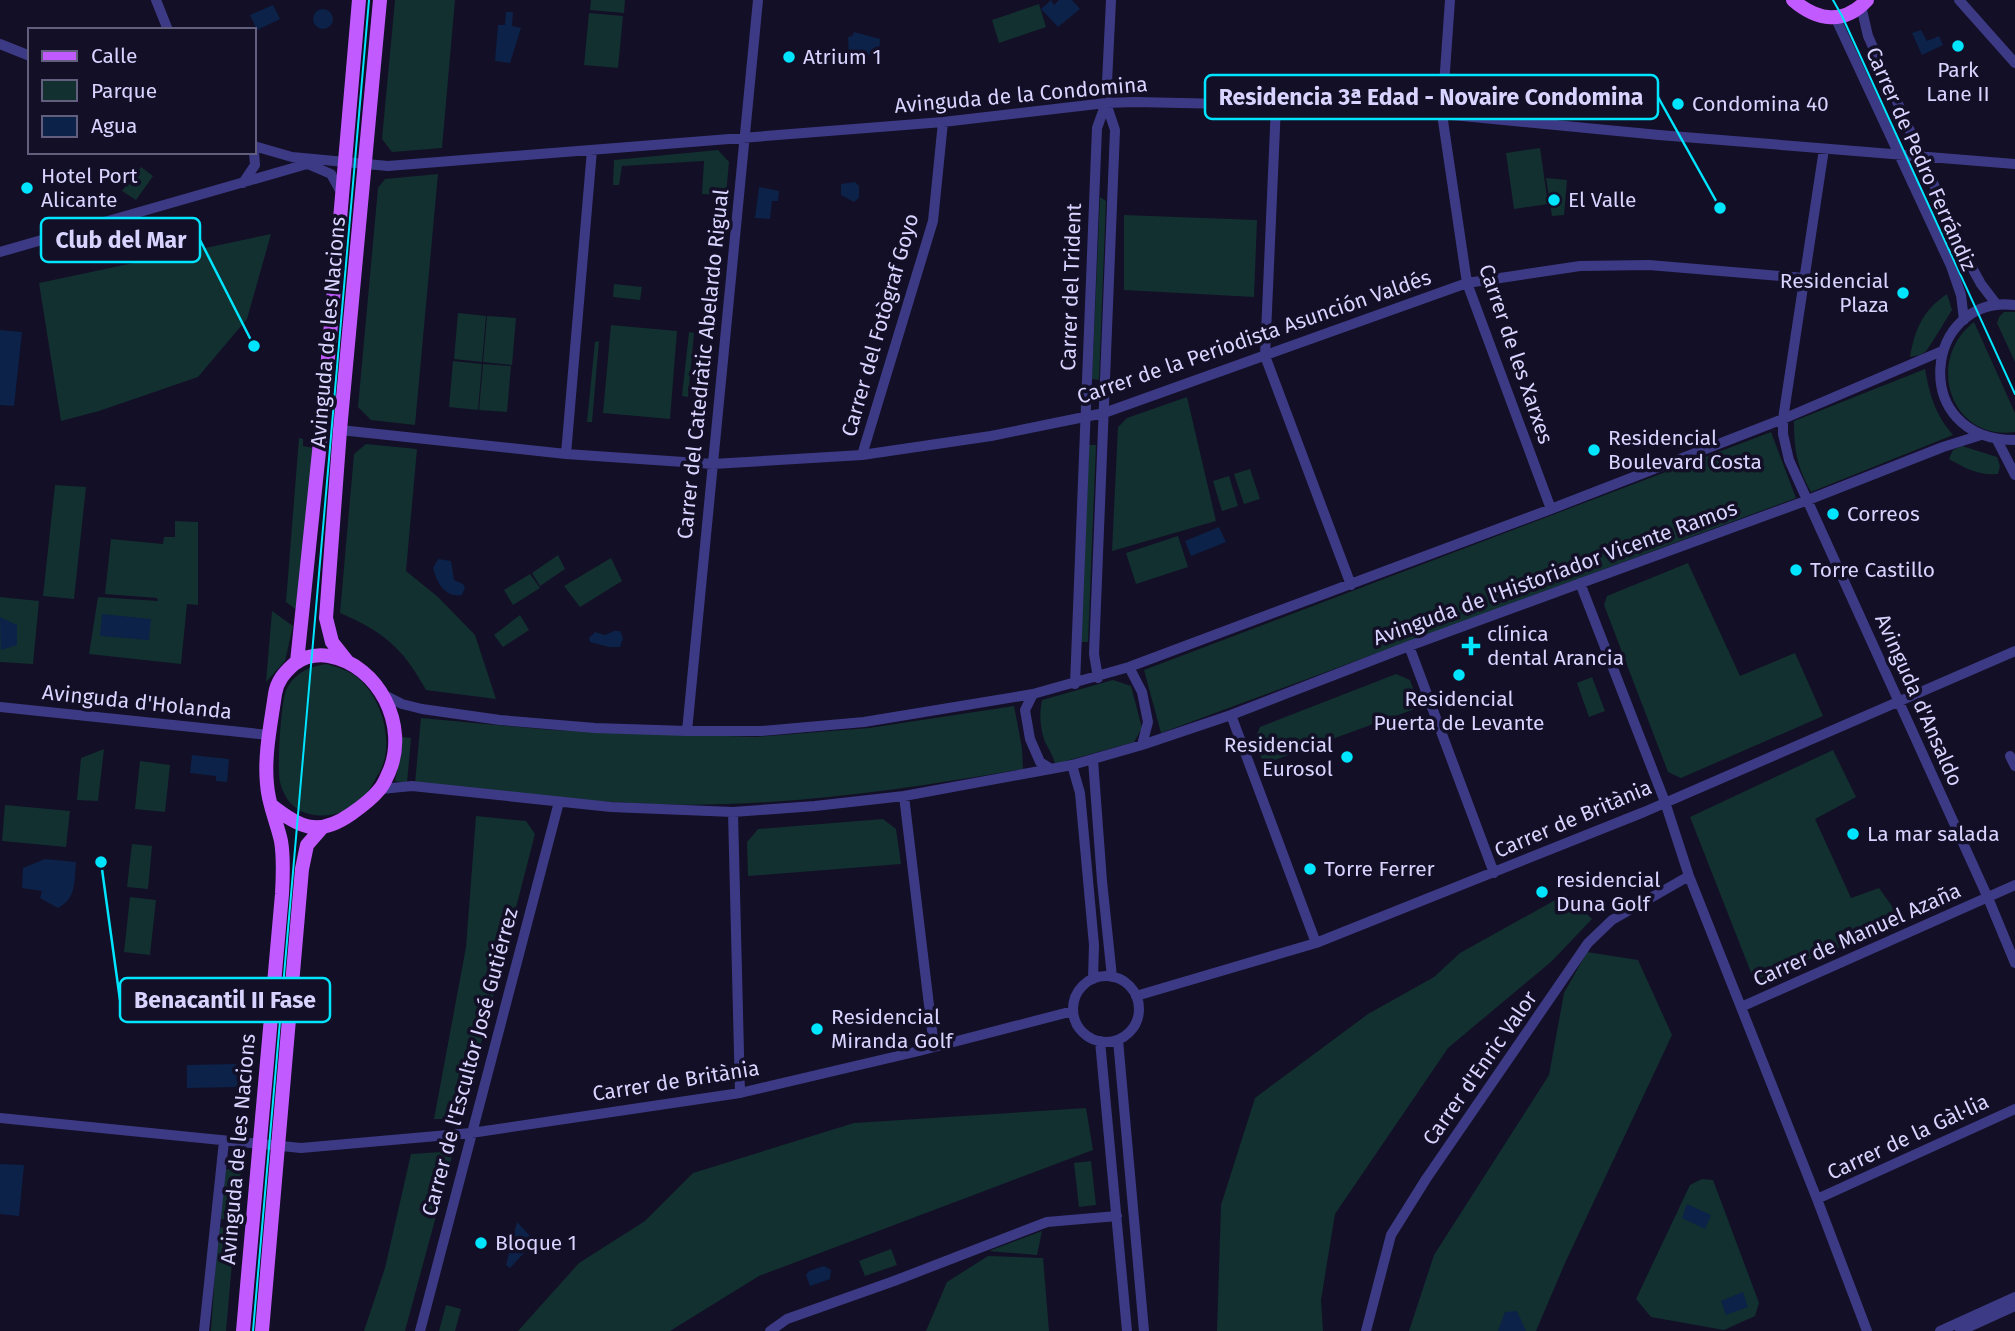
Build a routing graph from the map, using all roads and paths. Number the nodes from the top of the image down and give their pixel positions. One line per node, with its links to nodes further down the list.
1 (156, 0): 11 (street)
2 (359, 0): 26 (main road, Avinguda de les Nacions)
3 (380, 0): 28 (main road, Avinguda de les Nacions)
4 (758, 0): 19 (street, Carrer del Catedràtic Abelardo Rigual)
5 (1111, 0): 15 (street, Carrer del Trident)
6 (1450, 0): 17 (street, Carrer de les Xarxes)
7 (1793, 0): 10 (main road)
8 (1959, 0): 14 (street)
9 (1864, 3): 10 (main road); 25 (street, Carrer de Pedro Ferrándiz)
10 (1835, 18): 24 (street, Carrer de Pedro Ferrándiz)
11 (167, 28)
12 (0, 44): 13 (street)
13 (28, 55)
14 (2015, 63)
15 (1106, 103): 16 (street, Avinguda de la Condomina); 18 (street, Avinguda de la Condomina); 40 (street, Carrer del Trident); 41 (street, Carrer del Trident)
16 (1276, 106): 17 (street, Avinguda de la Condomina); 39 (street)
17 (1442, 114): 22 (street, Avinguda de la Condomina); 34 (street, Carrer de les Xarxes)
18 (943, 122): 19 (street, Avinguda de la Condomina); 48 (street, Carrer del Fotògraf Goyo)
19 (745, 136): 21 (street, Avinguda de la Condomina); 49 (street, Carrer del Catedràtic Abelardo Rigual)
20 (256, 147): 26 (street)
21 (592, 149): 28 (street, Avinguda de la Condomina); 47 (street)
22 (1824, 149): 24 (street, Avinguda de la Condomina); 33 (street, Avinguda d'Ansaldo)
23 (254, 154): 30 (street)
24 (1899, 156): 25 (street, Avinguda de la Condomina); 37 (street, Carrer de Pedro Ferrándiz)
25 (1923, 158): 29 (street, Avinguda de la Condomina); 35 (street, Carrer de Pedro Ferrándiz)
26 (339, 162): 27 (street); 28 (street, Avinguda de la Condomina); 31 (main road, Avinguda de les Nacions)
27 (307, 164): 30 (street); 31 (street)
28 (365, 164): 43 (main road, Avinguda de les Nacions)
29 (2015, 164)
30 (243, 183): 32 (street)
31 (342, 193): 57 (main road, Avinguda de les Nacions)
32 (0, 252)
33 (1804, 278): 34 (street, Carrer de la Periodista Asunción Valdés); 42 (street, Avinguda d'Ansaldo)
34 (1467, 283): 39 (street, Carrer de la Periodista Asunción Valdés); 52 (street, Carrer de les Xarxes)
35 (1997, 305): 36 (street); 37 (street)
36 (2015, 305)
37 (1964, 320): 38 (street)
38 (1942, 351): 42 (street); 44 (street)
39 (1265, 356): 40 (street, Carrer de la Periodista Asunción Valdés); 54 (street)
40 (1104, 413): 41 (street, Carrer de la Periodista Asunción Valdés); 60 (street, Carrer del Trident)
41 (1086, 417): 48 (street, Carrer de la Periodista Asunción Valdés); 61 (street, Carrer del Trident)
42 (1783, 419): 51 (street, Avinguda d'Ansaldo); 52 (street)
43 (340, 430): 47 (street, Carrer de la Periodista Asunción Valdés); 58 (main road, Avinguda de les Nacions)
44 (1981, 435): 45 (street); 51 (street, Avinguda de l'Historiador Vicente Ramos)
45 (1997, 440): 46 (street); 50 (street)
46 (2015, 440)
47 (566, 454): 49 (street, Carrer de la Periodista Asunción Valdés)
48 (862, 455): 49 (street, Carrer de la Periodista Asunción Valdés)
49 (713, 464): 67 (street, Carrer del Catedràtic Abelardo Rigual)
50 (2015, 475)
51 (1808, 500): 53 (street, Avinguda de l'Historiador Vicente Ramos); 64 (street, Avinguda d'Ansaldo)
52 (1551, 509): 54 (street)
53 (1580, 583): 55 (street, Avinguda de l'Historiador Vicente Ramos); 76 (street)
54 (1351, 585): 59 (street)
55 (1409, 646): 66 (street, Avinguda de l'Historiador Vicente Ramos); 80 (street)
56 (2015, 651): 64 (street, Carrer de Britània)
57 (297, 662): 58 (main road); 68 (main road)
58 (348, 662): 62 (main road)
59 (1129, 667): 60 (street); 69 (street)
60 (1098, 678): 61 (street)
61 (1075, 684): 63 (street)
62 (383, 694): 67 (street); 73 (main road)
63 (1033, 694): 67 (street); 72 (street)
64 (1898, 700): 76 (street, Carrer de Britània); 83 (street, Avinguda d'Ansaldo)
65 (0, 707): 68 (street, Avinguda d'Holanda)
66 (1231, 715): 69 (street, Avinguda de l'Historiador Vicente Ramos); 84 (street)
67 (687, 731)
68 (269, 735): 77 (main road)
69 (1142, 745): 70 (street, Avinguda de l'Historiador Vicente Ramos)
70 (1093, 760): 71 (street, Avinguda de l'Historiador Vicente Ramos); 86 (street)
71 (1072, 765): 72 (street, Avinguda de l'Historiador Vicente Ramos); 87 (street)
72 (1051, 769): 74 (street, Avinguda de l'Historiador Vicente Ramos)
73 (381, 789): 75 (street, Avinguda de l'Historiador Vicente Ramos); 79 (main road)
74 (904, 796): 78 (street, Avinguda de l'Historiador Vicente Ramos); 93 (street)
75 (559, 802): 78 (street, Avinguda de l'Historiador Vicente Ramos); 97 (street, Carrer de l'Escultor José Gutiérrez)
76 (1665, 802): 80 (street, Carrer de Britània); 81 (street)
77 (271, 805): 79 (main road); 99 (main road, Avinguda de les Nacions)
78 (733, 812): 94 (street)
79 (321, 829): 100 (main road, Avinguda de les Nacions)
80 (1494, 873): 84 (street, Carrer de Britània)
81 (1689, 876): 89 (street); 112 (street, Carrer d'Enric Valor)
82 (2015, 885): 83 (street)
83 (1988, 898): 85 (street, Avinguda d'Ansaldo); 89 (street, Carrer de Manuel Azaña)
84 (1316, 943): 88 (street, Carrer de Britània)
85 (2015, 963)
86 (1112, 977): 87 (street); 88 (street)
87 (1093, 979): 90 (street)
88 (1136, 996): 91 (street)
89 (1741, 1007): 101 (street)
90 (1073, 1011): 92 (street); 93 (street, Carrer de Britània)
91 (1118, 1040): 92 (street); 111 (street)
92 (1100, 1041): 102 (street)
93 (934, 1047): 94 (street, Carrer de Britània)
94 (740, 1093): 97 (street, Carrer de Britània)
95 (2015, 1109): 101 (street, Carrer de la Gàl·lia)
96 (0, 1118): 98 (street, Carrer de Britània)
97 (471, 1133): 100 (street, Carrer de Britània); 108 (street, Carrer de l'Escultor José Gutiérrez)
98 (224, 1141): 99 (street, Carrer de Britània); 105 (street, Avinguda de les Nacions)
99 (261, 1145): 100 (street, Carrer de Britània); 106 (main road, Avinguda de les Nacions)
100 (278, 1147): 107 (main road, Avinguda de les Nacions)
101 (1817, 1199): 113 (street)
102 (1116, 1216): 109 (street); 110 (street)
103 (2015, 1297): 114 (street)
104 (2015, 1306): 115 (street)
105 (204, 1331)
106 (243, 1331)
107 (262, 1331)
108 (420, 1331)
109 (770, 1331)
110 (1127, 1331)
111 (1144, 1331)
112 (1366, 1331)
113 (1867, 1331)
114 (1940, 1331)
115 (1960, 1331)

